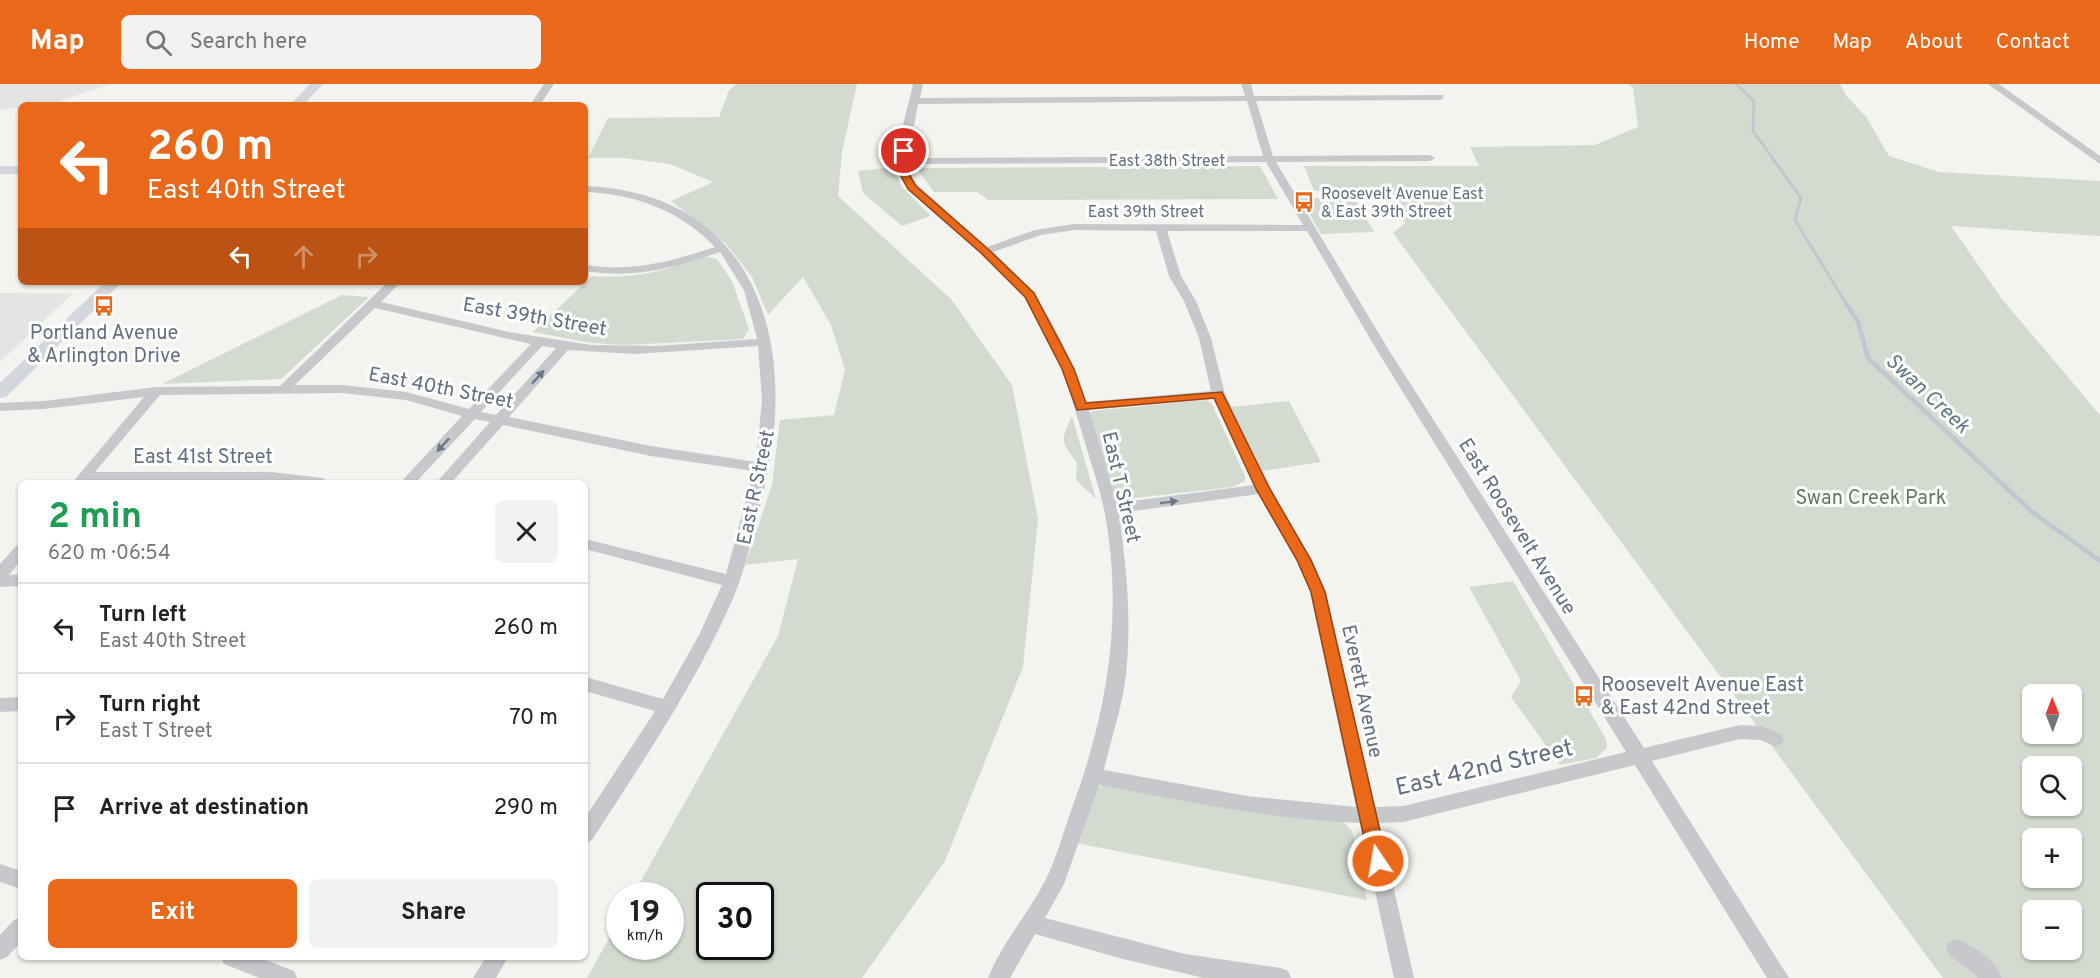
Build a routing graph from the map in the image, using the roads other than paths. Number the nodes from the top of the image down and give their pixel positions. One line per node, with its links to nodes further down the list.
1 (317, 84): 8 (main road)
2 (549, 84): 9 (street)
3 (918, 84): 7 (street, East T Street)
4 (1993, 84): 13 (street)
5 (1248, 91): 6 (street); 7 (street); 11 (street, East Roosevelt Avenue)
6 (1440, 97)
7 (915, 101): 12 (street, East T Street)
8 (299, 102)
9 (537, 102)
10 (1430, 158): 11 (street, East 38th Street)
11 (1269, 159): 12 (street, East 38th Street); 18 (street, East Roosevelt Avenue)
12 (905, 161): 20 (street, East T Street)
13 (2100, 161)
14 (0, 170): 15 (main road)
15 (18, 170)
16 (588, 189): 19 (street, East R Street)
17 (1161, 228): 18 (street, East 39th Street); 20 (street, East 39th Street); 31 (street, Everett Avenue)
18 (1311, 228): 54 (street, East Roosevelt Avenue)
19 (722, 248): 21 (street); 26 (street, East R Street)
20 (985, 251): 33 (street, East T Street)
21 (588, 269)
22 (111, 285): 30 (main road)
23 (392, 285): 24 (street)
24 (372, 304): 25 (street, East 39th Street); 28 (street)
25 (540, 341): 27 (street, East 39th Street); 34 (street)
26 (765, 342): 27 (street, East 39th Street); 36 (street, East R Street)
27 (566, 345): 35 (street, one-way to 27)
28 (285, 388): 29 (street, East 40th Street); 34 (street, East 40th Street)
29 (156, 390): 32 (street, East 40th Street); 37 (street)
30 (0, 393)
31 (1218, 394): 33 (street); 41 (street, Everett Avenue)
32 (0, 407)
33 (1081, 408): 42 (street, East T Street)
34 (472, 414): 35 (street, East 40th Street); 39 (street, one-way to 39)
35 (500, 419): 36 (street, East 40th Street); 40 (street)
36 (763, 468): 48 (street, East R Street)
37 (80, 480): 38 (street, East 41st Street)
38 (292, 480)
39 (410, 480)
40 (446, 480)
41 (1263, 489): 42 (street, one-way to 41); 56 (street, Everett Avenue)
42 (1110, 509): 55 (street, East T Street)
43 (588, 545): 48 (street)
44 (18, 554): 45 (street)
45 (0, 575)
46 (0, 580): 47 (street)
47 (18, 580)
48 (731, 581): 52 (street, East R Street)
49 (588, 685): 52 (street)
50 (18, 704): 51 (street)
51 (0, 705)
52 (667, 707): 57 (street, East R Street)
53 (1775, 739): 54 (street, East 42nd Street)
54 (1638, 758): 56 (street, East 42nd Street); 71 (street, East Roosevelt Avenue)
55 (1093, 776): 56 (street, East 42nd Street); 60 (street, East T Street)
56 (1368, 816): 70 (street, Everett Avenue)
57 (588, 829)
58 (0, 873): 59 (street)
59 (18, 879)
60 (1030, 923): 68 (street, East T Street); 69 (street)
61 (18, 930): 63 (street)
62 (1956, 949): 72 (street)
63 (0, 950)
64 (239, 960): 66 (street)
65 (496, 960): 67 (street)
66 (287, 978)
67 (483, 978)
68 (998, 978)
69 (1281, 978)
70 (1404, 978)
71 (1779, 978)
72 (1992, 978)

